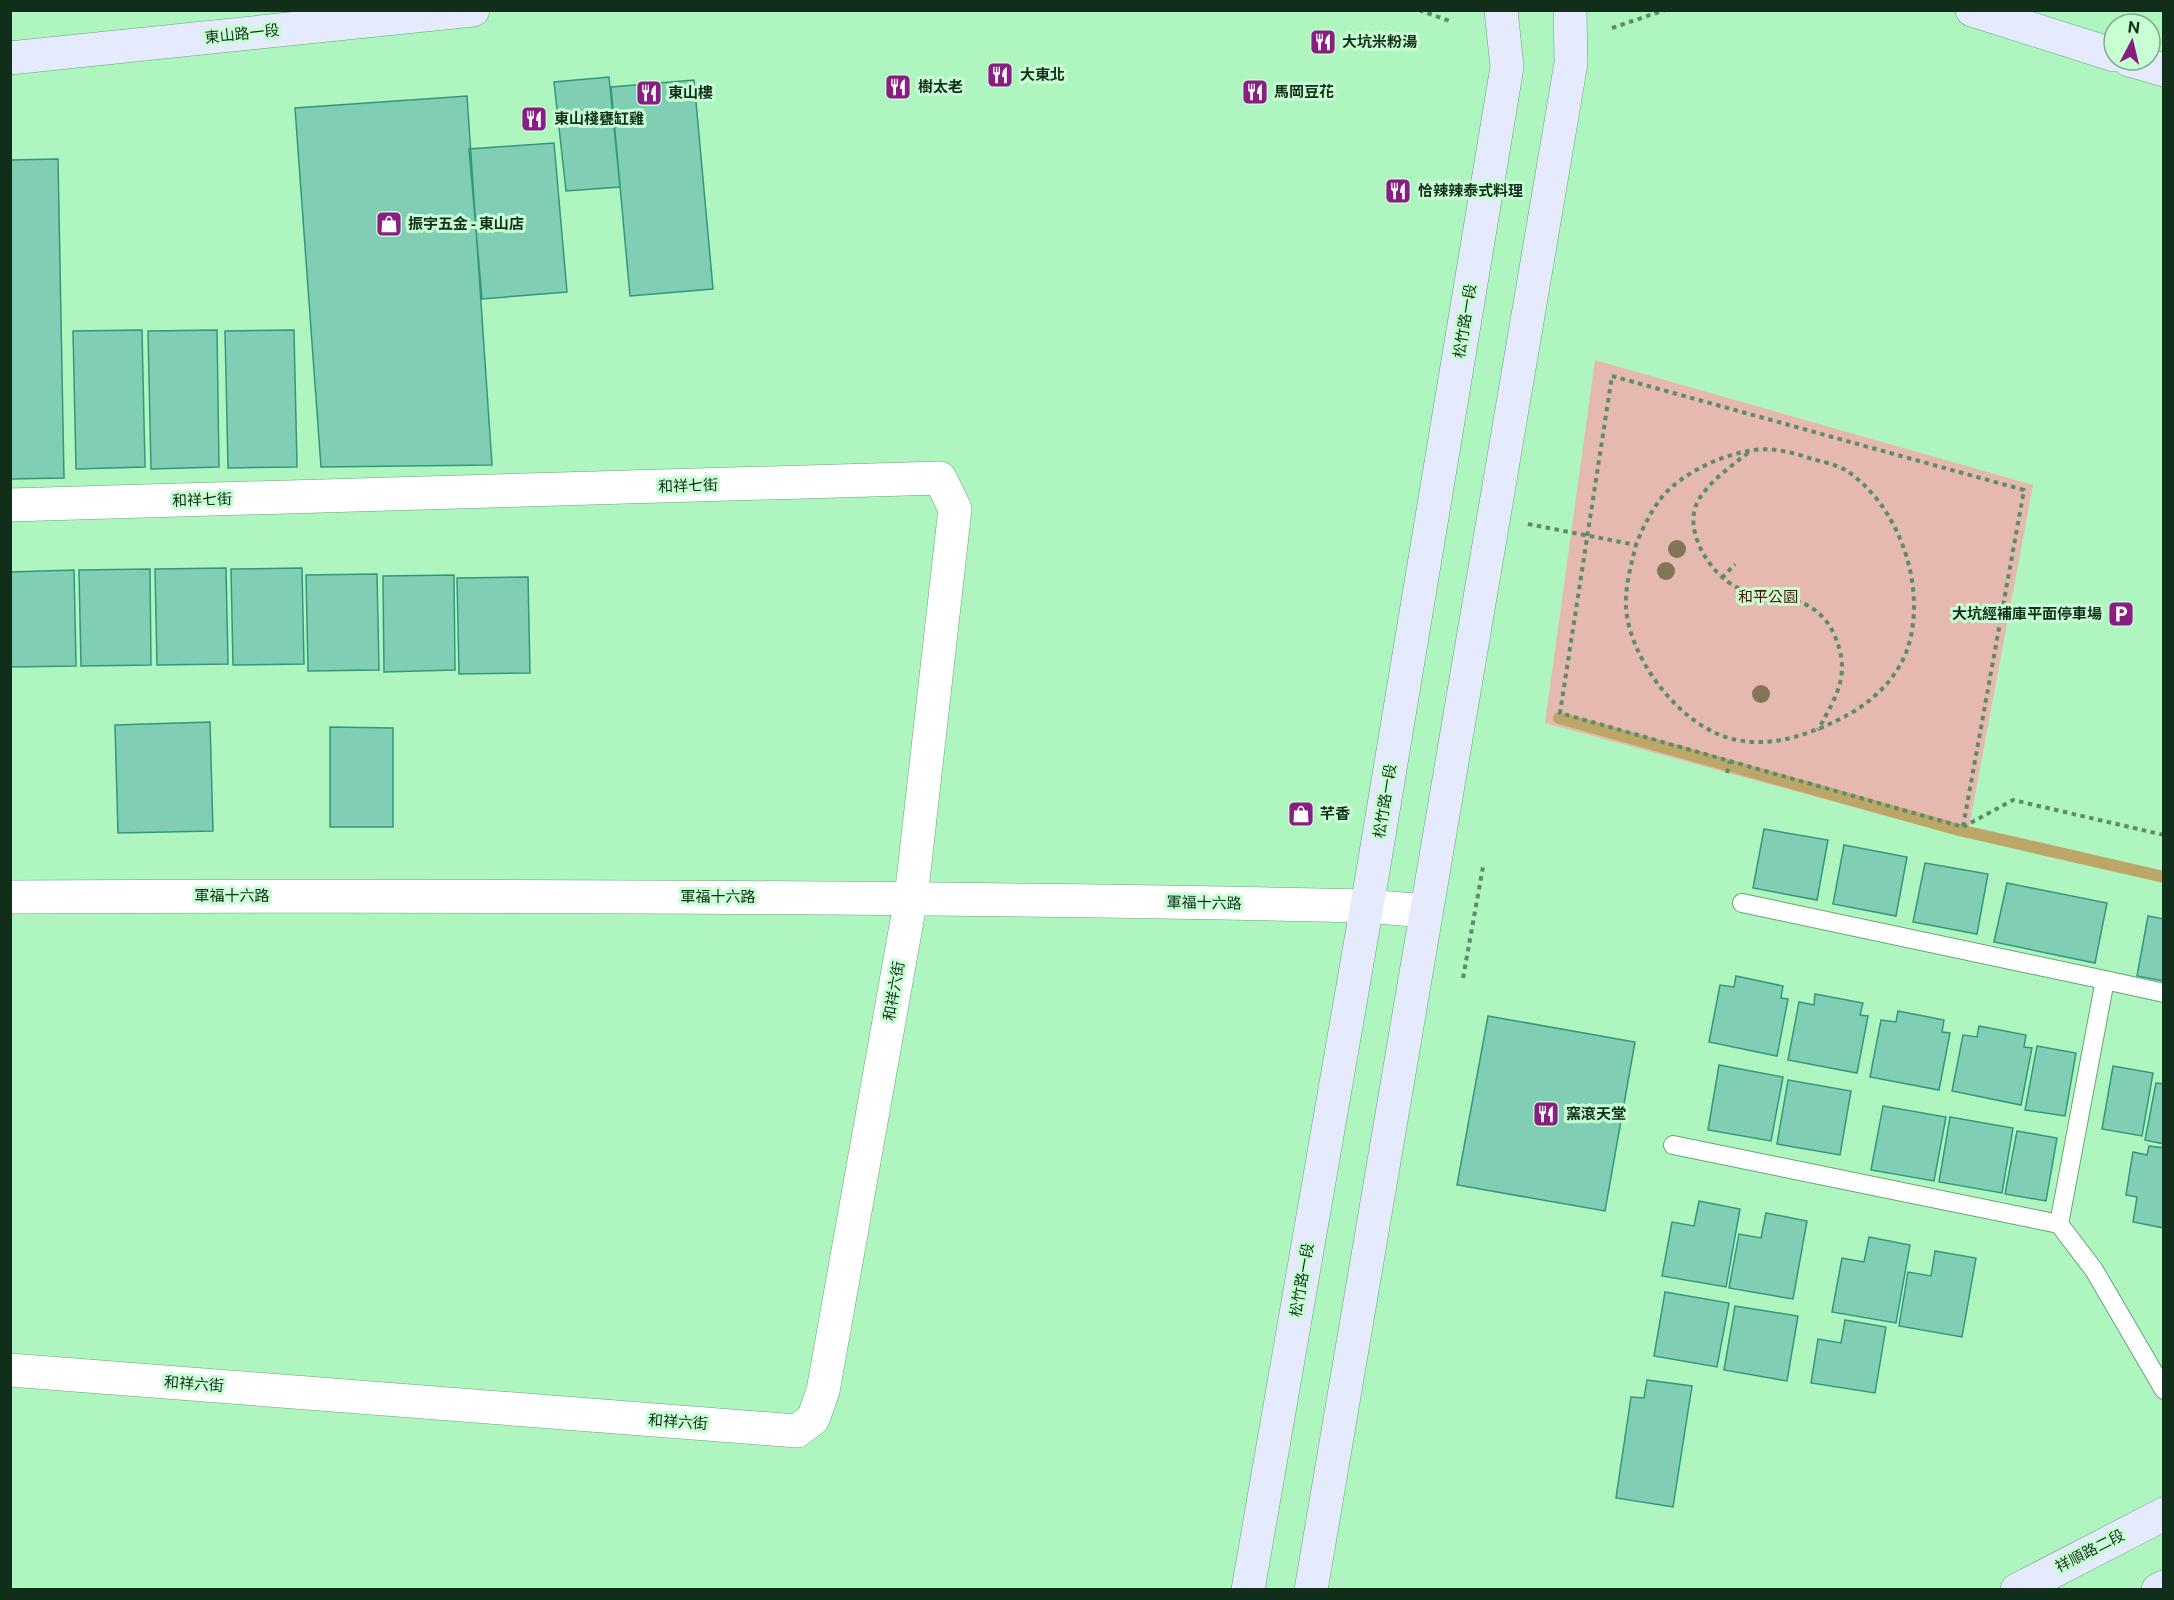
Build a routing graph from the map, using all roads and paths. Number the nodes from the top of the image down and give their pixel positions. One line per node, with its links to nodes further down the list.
1 (473, 10): 10 (street, 東山路一段)
2 (1419, 10): 7 (path)
3 (1501, 10): 27 (street, 松竹路一段)
4 (1570, 10): 13 (street)
5 (1665, 10): 8 (path)
6 (1972, 10): 9 (street)
7 (1450, 21)
8 (1612, 28)
9 (2102, 51)
10 (10, 58)
11 (1750, 451): 15 (path); 17 (path); 18 (path)
12 (10, 505): 25 (street, 和祥七街)
13 (1492, 517): 14 (path); 28 (street)
14 (1588, 536): 15 (path); 19 (path); 21 (path)
15 (1636, 545): 18 (path)
16 (1735, 564): 17 (path)
17 (1722, 578): 18 (path)
18 (1818, 730)
19 (1730, 761): 20 (path); 21 (path)
20 (1727, 773)
21 (1963, 827): 22 (path)
22 (2163, 834)
23 (1483, 867): 29 (path)
24 (10, 897): 25 (street, 軍福十六路)
25 (910, 898): 27 (street, 軍福十六路); 34 (street, 和祥六街)
26 (1742, 903): 30 (lane)
27 (1366, 906): 28 (street, 軍福十六路); 38 (street, 松竹路一段)
28 (1425, 911): 39 (street)
29 (1463, 978)
30 (2105, 980): 31 (lane); 33 (lane)
31 (2163, 993)
32 (1672, 1145): 33 (lane)
33 (2059, 1224): 35 (lane)
34 (10, 1370)
35 (2163, 1390)
36 (2163, 1514): 40 (street, 祥順路二段)
37 (2163, 1587): 41 (street)
38 (1248, 1590)
39 (1311, 1590)
40 (2017, 1590)
41 (2158, 1590)

